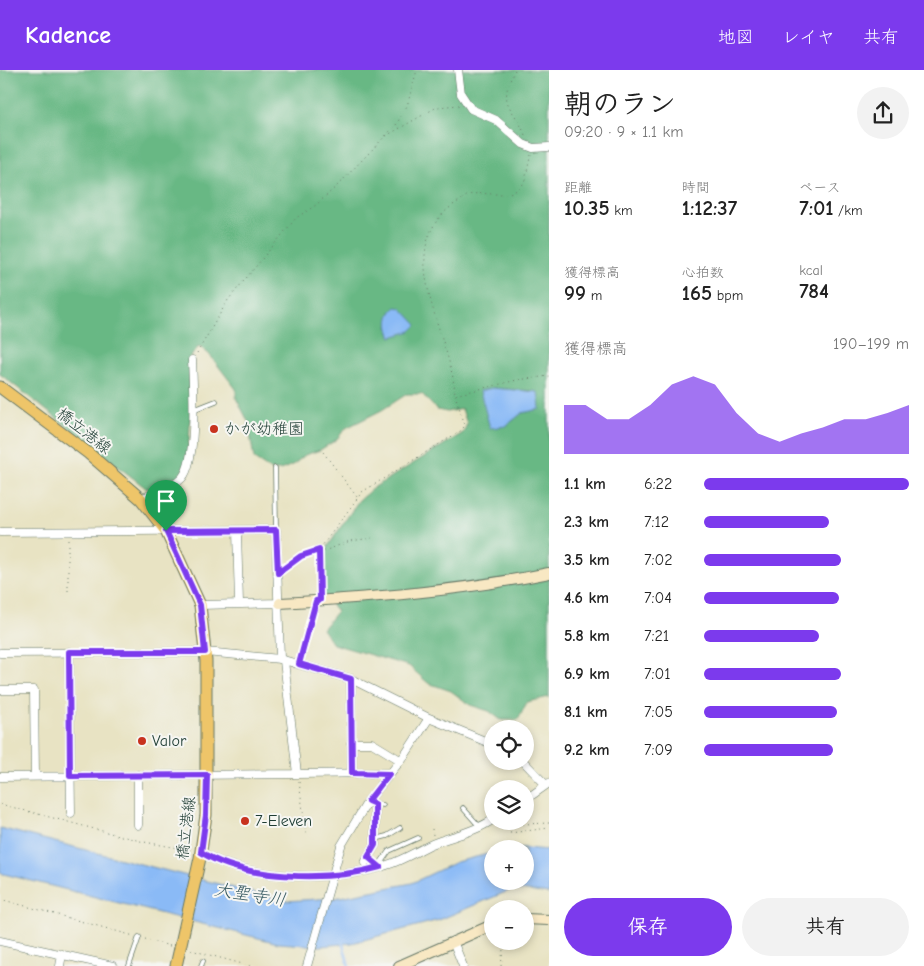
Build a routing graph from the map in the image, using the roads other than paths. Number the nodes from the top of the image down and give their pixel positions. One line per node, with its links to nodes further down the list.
1 (458, 70): 2 (street)
2 (549, 147)
3 (192, 360): 6 (street)
4 (0, 387): 8 (main road, 橋立港線)
5 (216, 401): 6 (lane)
6 (193, 410): 8 (street)
7 (275, 468): 9 (lane)
8 (141, 499): 10 (main road, 橋立港線)
9 (276, 530): 11 (street); 14 (street)
10 (166, 531): 11 (street); 12 (street); 16 (main road, 橋立港線)
11 (237, 531): 15 (street)
12 (0, 532)
13 (549, 573): 14 (street)
14 (280, 602): 15 (street); 20 (street)
15 (239, 604): 16 (street)
16 (200, 605): 18 (main road, 橋立港線)
17 (69, 652): 18 (street); 19 (street); 34 (street)
18 (205, 652): 20 (street); 32 (main road, 橋立港線)
19 (0, 653)
20 (282, 660): 21 (street); 29 (street)
21 (351, 679): 23 (street); 25 (street)
22 (0, 690): 33 (street)
23 (429, 718): 24 (street); 26 (street)
24 (484, 741)
25 (351, 743): 26 (street); 28 (street)
26 (400, 760): 30 (street)
27 (532, 770): 36 (street)
28 (352, 773): 29 (street); 30 (street)
29 (297, 774): 32 (street)
30 (389, 774): 38 (street)
31 (138, 775): 32 (street); 34 (street); 42 (street)
32 (207, 775): 47 (main road, 橋立港線)
33 (35, 776): 34 (street); 35 (street)
34 (70, 776): 40 (street)
35 (0, 777)
36 (547, 784): 37 (street)
37 (534, 793)
38 (375, 803): 46 (street); 49 (street)
39 (464, 808): 41 (lane)
40 (71, 813)
41 (484, 822)
42 (138, 825)
43 (484, 825): 48 (street)
44 (400, 828): 46 (lane)
45 (418, 838): 48 (lane)
46 (375, 839): 48 (street)
47 (200, 855): 49 (street); 63 (main road, 橋立港線)
48 (380, 866): 49 (street)
49 (332, 875): 58 (street)
50 (534, 919): 51 (street)
51 (549, 920)
52 (484, 928): 55 (street)
53 (139, 937): 62 (lane)
54 (0, 941): 56 (street)
55 (453, 941): 59 (street); 65 (street)
56 (62, 954): 60 (street); 61 (street)
57 (203, 961): 64 (lane)
58 (307, 965)
59 (407, 965)
60 (60, 966)
61 (113, 966)
62 (129, 966)
63 (176, 966)
64 (201, 966)
65 (463, 966)

